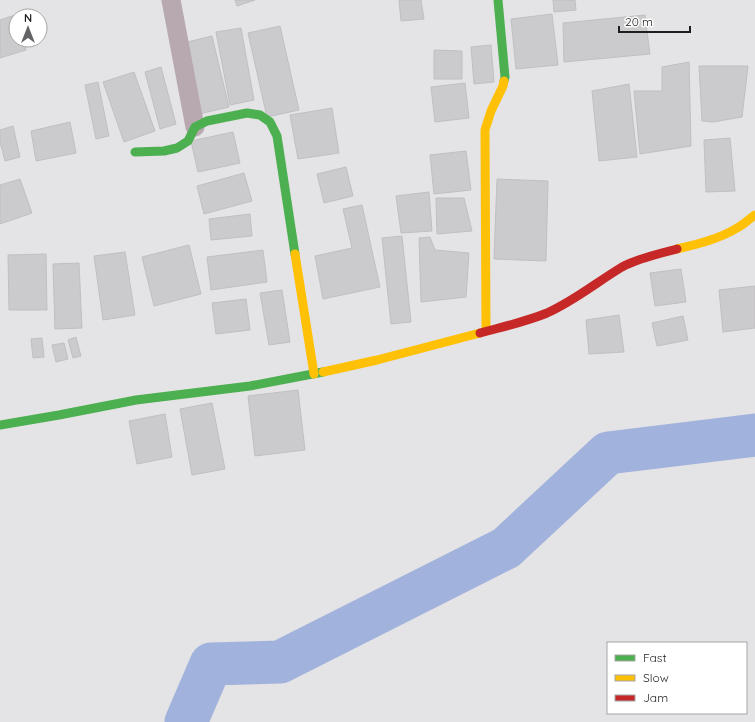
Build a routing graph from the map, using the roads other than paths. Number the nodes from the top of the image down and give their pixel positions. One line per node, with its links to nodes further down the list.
1 (171, 0): 3 (street)
2 (498, 0): 6 (street)
3 (195, 127): 4 (street); 7 (street)
4 (135, 152)
5 (755, 215): 6 (street)
6 (486, 331): 7 (street)
7 (314, 374): 8 (street)
8 (0, 425)

